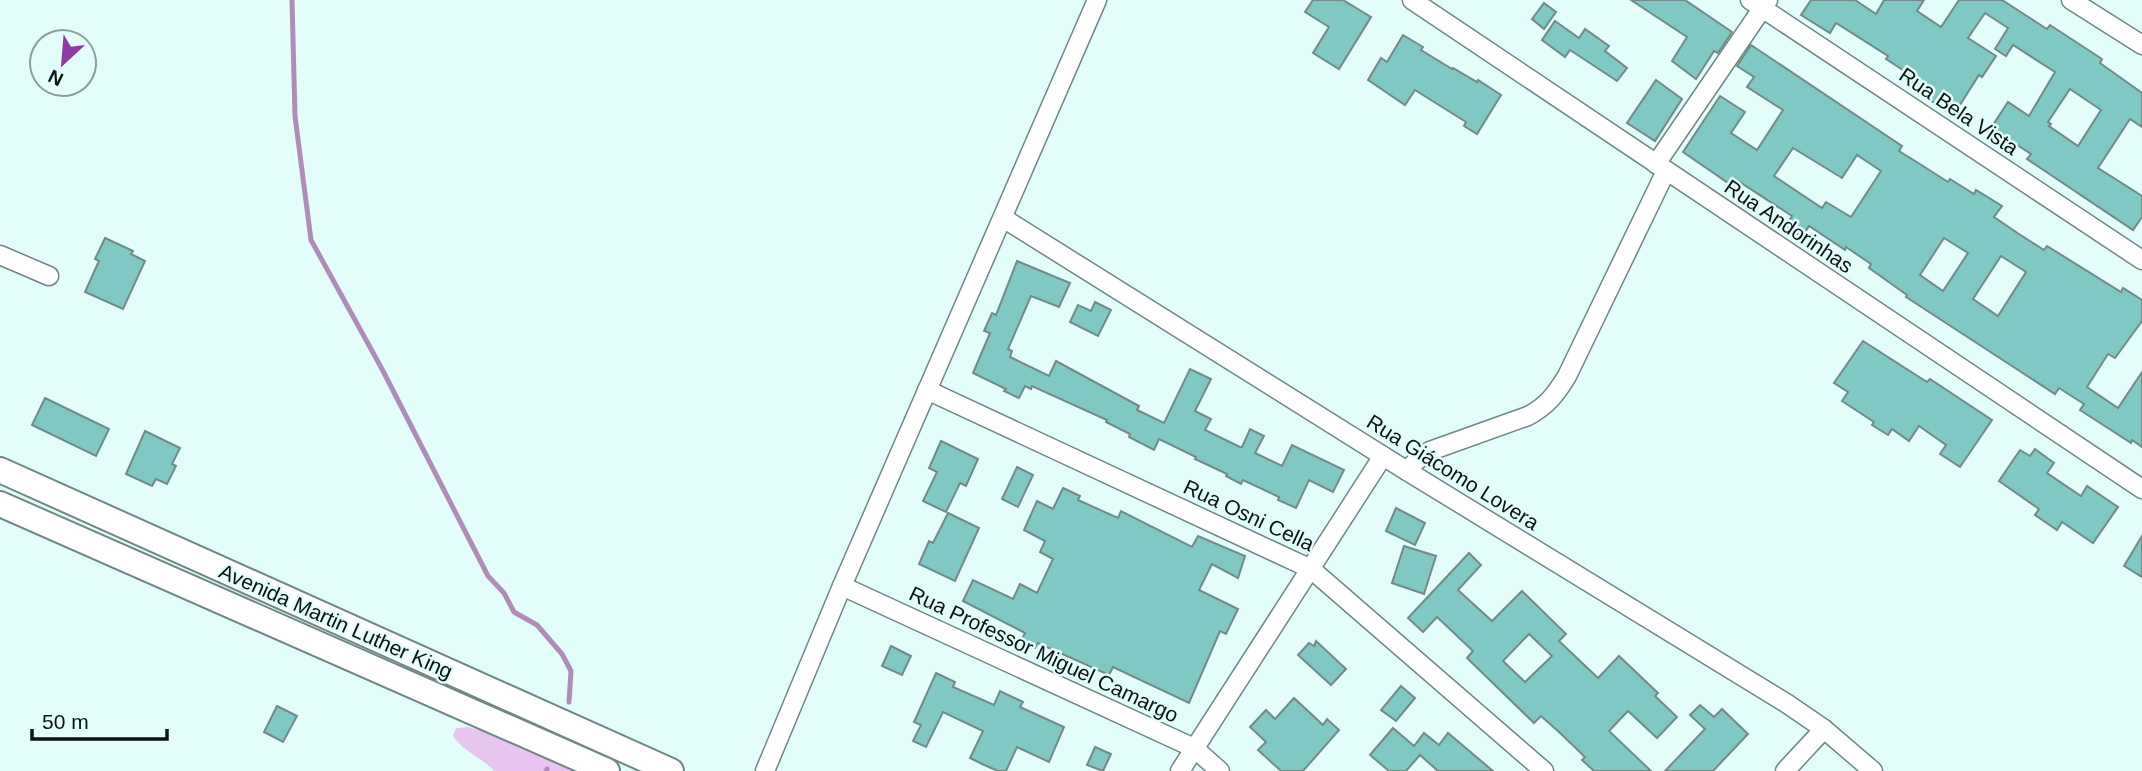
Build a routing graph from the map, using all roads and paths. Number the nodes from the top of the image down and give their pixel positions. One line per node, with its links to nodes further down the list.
1 (1097, 0): 7 (street)
2 (1412, 0): 6 (street, Rua Andorinhas)
3 (2071, 0): 5 (street)
4 (1760, 3): 6 (street); 9 (street, Rua Bela Vista)
5 (2142, 45)
6 (1661, 167): 14 (street); 15 (street, Rua Andorinhas)
7 (1003, 218): 11 (street); 12 (street, Rua Giácomo Lovera)
8 (0, 255): 10 (street)
9 (2142, 260)
10 (49, 276)
11 (927, 390): 17 (street, Rua Osni Cella); 18 (street)
12 (1383, 456): 14 (street, Rua Giácomo Lovera); 17 (street)
13 (0, 470): 22 (main road, Avenida Martin Luther King)
14 (1407, 471): 19 (street, Rua Giácomo Lovera)
15 (2142, 489)
16 (0, 503): 21 (main road, Avenida Martin Luther King)
17 (1311, 569): 20 (street); 26 (street, Rua Osni Cella)
18 (842, 586): 20 (street, Rua Professor Miguel Camargo); 23 (street)
19 (1824, 729): 27 (street); 28 (street, Rua Giácomo Lovera)
20 (1194, 748): 24 (street); 25 (street, Rua Professor Miguel Camargo)
21 (607, 771)
22 (671, 771)
23 (765, 771)
24 (1180, 771)
25 (1220, 771)
26 (1544, 771)
27 (1785, 771)
28 (1873, 771)

